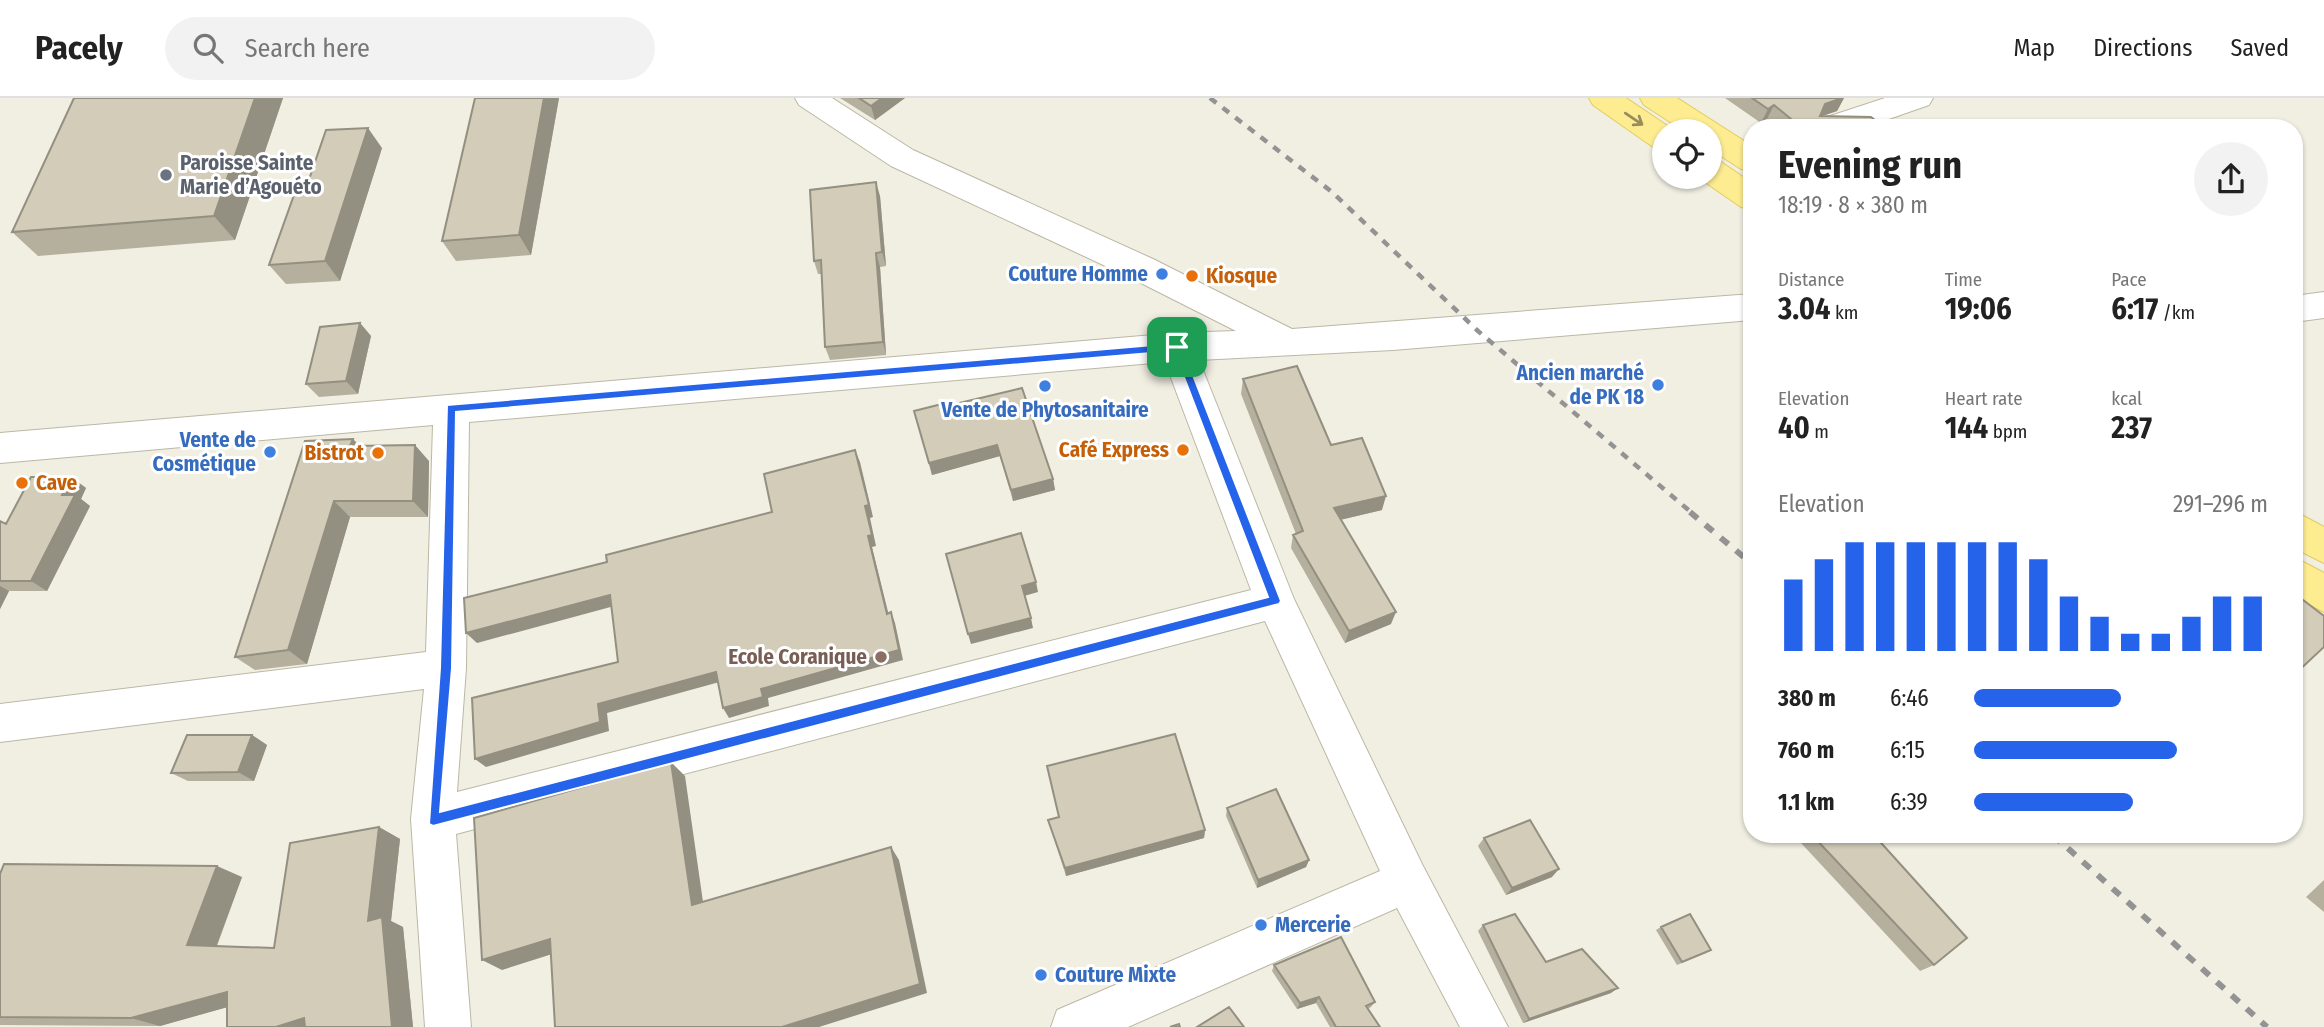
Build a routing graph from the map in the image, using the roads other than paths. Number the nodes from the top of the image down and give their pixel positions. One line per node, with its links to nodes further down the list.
1 (810, 98): 15 (street)
2 (1604, 98): 7 (main road, one-way to 7)
3 (1656, 98): 5 (main road)
4 (1918, 98): 6 (street)
5 (1688, 119)
6 (1856, 119)
7 (1652, 131)
8 (1722, 141): 9 (main road)
9 (1743, 155)
10 (1722, 178): 11 (main road)
11 (1743, 192)
12 (2324, 305): 14 (street)
13 (1743, 308): 15 (street)
14 (2303, 308)
15 (1292, 344): 16 (street)
16 (1177, 347): 17 (street); 23 (street)
17 (451, 408): 18 (street); 24 (street)
18 (0, 448)
19 (2303, 533): 20 (main road)
20 (2324, 547)
21 (2303, 580): 22 (main road)
22 (2324, 595)
23 (1275, 601): 26 (street); 27 (street)
24 (446, 668): 25 (street); 26 (street)
25 (0, 723)
26 (433, 820): 28 (street)
27 (1407, 881): 29 (street); 30 (street)
28 (448, 1027)
29 (1074, 1027)
30 (1485, 1027)

